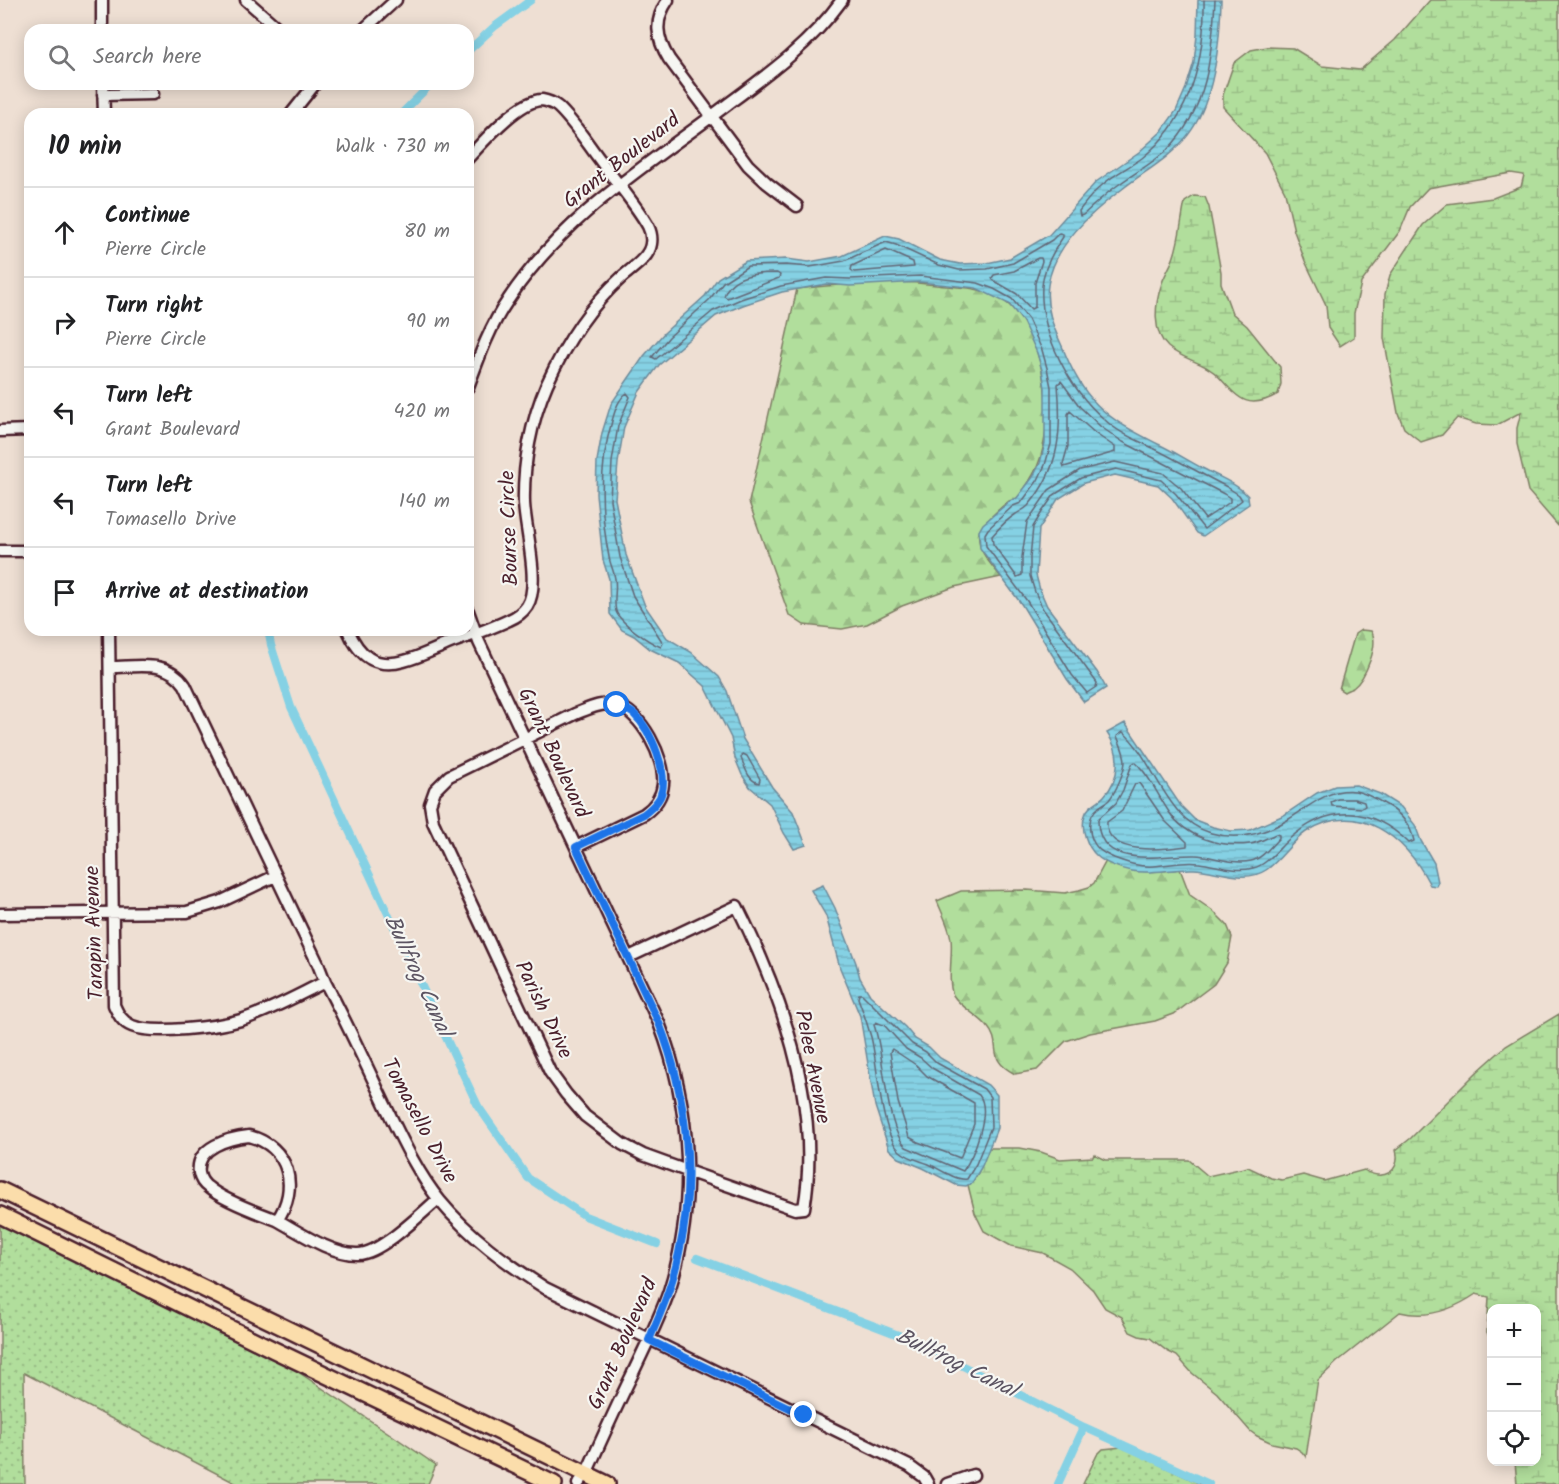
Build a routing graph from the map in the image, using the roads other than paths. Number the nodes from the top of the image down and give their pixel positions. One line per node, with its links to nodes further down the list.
1 (102, 0): 6 (street)
2 (246, 0): 7 (street)
3 (396, 0): 8 (street)
4 (668, 0): 14 (street)
5 (842, 0): 14 (street, Grant Boulevard)
6 (102, 24)
7 (273, 24)
8 (370, 24)
9 (103, 90): 11 (street); 12 (street)
10 (310, 90): 13 (street)
11 (153, 94)
12 (104, 108)
13 (296, 108)
14 (712, 116): 16 (street, Grant Boulevard); 17 (street)
15 (474, 152): 16 (street, Bourse Circle)
16 (619, 186): 18 (street, Grant Boulevard); 24 (street, Bourse Circle)
17 (797, 206)
18 (474, 372)
19 (24, 430): 20 (street)
20 (0, 431)
21 (0, 551): 22 (street)
22 (24, 551)
23 (474, 628): 24 (street, Grant Boulevard)
24 (476, 633): 29 (street, Grant Boulevard)
25 (109, 636): 28 (street, Tarapin Avenue)
26 (351, 636): 27 (street, Bourse Circle)
27 (468, 636)
28 (110, 667): 31 (street, Tomasello Drive); 33 (street, Tarapin Avenue)
29 (525, 740): 30 (street, Grant Boulevard); 30 (street); 36 (street, Parish Drive)
30 (576, 847): 34 (street, Grant Boulevard)
31 (274, 876): 33 (street); 35 (street, Tomasello Drive)
32 (0, 914): 33 (street)
33 (113, 914): 35 (street, Tarapin Avenue)
34 (629, 957): 36 (street, Grant Boulevard); 39 (street, Pelee Avenue)
35 (325, 982): 38 (street, Tomasello Drive)
36 (687, 1172): 39 (street, Parish Drive); 42 (street, Grant Boulevard)
37 (0, 1190): 44 (highway)
38 (438, 1199): 41 (street); 42 (street, Tomasello Drive)
39 (804, 1208)
40 (0, 1215): 45 (highway)
41 (277, 1220): 41 (street)
42 (649, 1340): 44 (street, Grant Boulevard); 47 (street, Tomasello Drive)
43 (973, 1475): 48 (street)
44 (582, 1479): 46 (highway)
45 (554, 1484)
46 (607, 1484)
47 (928, 1484)
48 (947, 1484)

